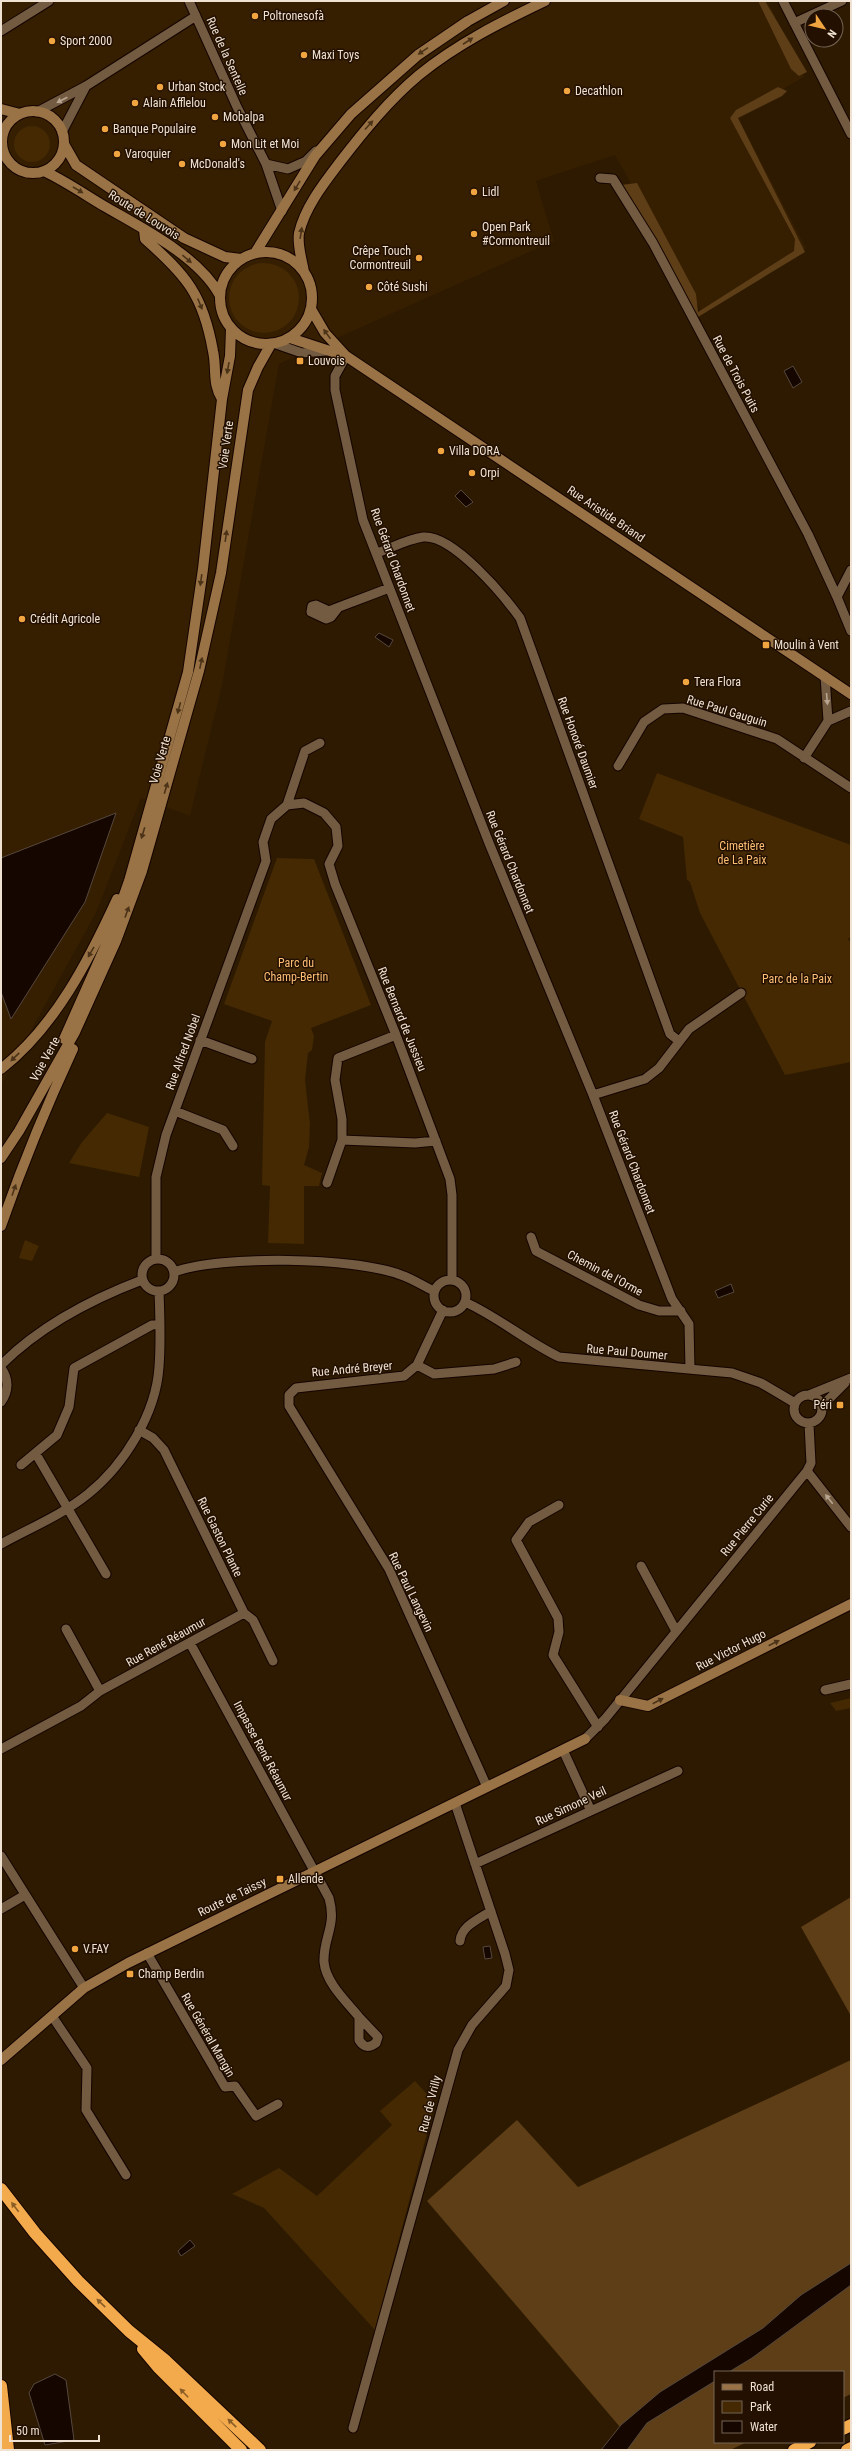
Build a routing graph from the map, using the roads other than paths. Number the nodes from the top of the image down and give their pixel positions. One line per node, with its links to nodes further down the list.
1 (49, 1): 9 (street)
2 (189, 1): 7 (street, Rue de la Sentelle)
3 (504, 1): 14 (main road, one-way to 14)
4 (545, 1): 26 (main road, one-way to 4)
5 (783, 1): 8 (street)
6 (842, 1): 8 (street)
7 (196, 16): 10 (street); 19 (street, Rue de la Sentelle)
8 (794, 23): 16 (street)
9 (1, 31)
10 (86, 86): 12 (street, one-way to 12); 15 (street)
11 (1, 109): 13 (main road)
12 (37, 112): 13 (main road); 15 (main road)
13 (20, 114): 17 (main road)
14 (351, 114): 19 (street); 22 (main road, one-way to 22)
15 (62, 132): 18 (main road)
16 (851, 134)
17 (1, 143): 20 (main road)
18 (64, 144): 20 (main road); 25 (main road, Route de Louvois)
19 (266, 164): 22 (street, Rue de la Sentelle)
20 (44, 171): 23 (main road, Route de Louvois, one-way to 23)
21 (600, 178): 38 (street, Rue de Trois Puits)
22 (282, 211): 24 (main road)
23 (144, 230): 27 (main road, Route de Louvois, one-way to 27); 34 (main road, one-way to 34)
24 (255, 253): 25 (main road); 26 (main road)
25 (241, 259): 27 (main road)
26 (304, 272): 28 (main road)
27 (219, 294): 29 (main road)
28 (311, 309): 30 (main road); 33 (main road, Rue Aristide Briand, one-way to 28)
29 (231, 329): 31 (main road); 34 (main road, Voie Verte, one-way to 34)
30 (290, 338): 31 (main road); 32 (main road, Rue Aristide Briand)
31 (273, 344): 32 (street); 52 (main road, Voie Verte, one-way to 31)
32 (326, 351): 33 (main road, Rue Aristide Briand)
33 (346, 356): 35 (street, Rue Gérard Chardonnet); 41 (main road, Rue Aristide Briand)
34 (222, 399): 50 (main road, Voie Verte, one-way to 50)
35 (377, 554): 37 (street, Rue Gérard Chardonnet); 55 (street, Rue Honoré Daumier)
36 (851, 570): 38 (street)
37 (389, 588): 39 (street); 58 (street, Rue Gérard Chardonnet)
38 (837, 597): 40 (street)
39 (338, 608)
40 (851, 631)
41 (825, 676): 42 (main road, Rue Aristide Briand); 44 (street, one-way to 44)
42 (851, 694)
43 (851, 711): 44 (street)
44 (828, 721): 46 (street)
45 (320, 743): 49 (street)
46 (804, 758): 47 (street, Rue Paul Gauguin); 48 (street, Rue Paul Gauguin)
47 (618, 766)
48 (851, 788)
49 (287, 804): 53 (street, Rue Bernard de Jussieu); 54 (street, Rue Alfred Nobel)
50 (129, 881): 57 (main road, one-way to 57); 63 (main road, Voie Verte)
51 (741, 993): 55 (street)
52 (75, 1032): 64 (main road, Voie Verte); 66 (main road, one-way to 52)
53 (396, 1035): 60 (street); 61 (street, Rue Bernard de Jussieu)
54 (200, 1040): 56 (street); 59 (street, Rue Alfred Nobel)
55 (679, 1041): 58 (street)
56 (252, 1059)
57 (1, 1069)
58 (593, 1095): 76 (street, Rue Gérard Chardonnet)
59 (175, 1110): 62 (street); 68 (street, Rue Alfred Nobel)
60 (342, 1140): 61 (street); 65 (street)
61 (436, 1141): 71 (street, Rue Bernard de Jussieu)
62 (233, 1146)
63 (1, 1147)
64 (1, 1158)
65 (327, 1183)
66 (1, 1226)
67 (531, 1237): 76 (street, Chemin de l'Orme)
68 (156, 1258): 69 (street); 70 (street)
69 (174, 1272): 72 (street); 73 (street)
70 (142, 1280): 72 (street); 79 (street)
71 (452, 1280): 73 (street); 74 (street)
72 (159, 1291): 77 (street)
73 (434, 1291): 75 (street)
74 (465, 1302): 75 (street); 82 (street, Rue Paul Doumer)
75 (443, 1310): 80 (street)
76 (680, 1311): 82 (street, Rue Gérard Chardonnet)
77 (160, 1324): 90 (street); 91 (street)
78 (516, 1362): 80 (street)
79 (1, 1365)
80 (417, 1366): 84 (street, Rue André Breyer)
81 (1, 1368): 86 (street)
82 (690, 1369): 87 (street, Rue Paul Doumer)
83 (850, 1379): 85 (street); 88 (street)
84 (289, 1395): 115 (street, Rue Paul Langevin)
85 (809, 1395): 87 (street); 88 (street)
86 (1, 1402)
87 (795, 1403): 89 (street)
88 (822, 1406): 89 (street)
89 (809, 1424): 93 (street, Rue Pierre Curie)
90 (139, 1430): 95 (street); 101 (street, Rue Gaston Plante)
91 (36, 1454): 92 (street); 95 (street)
92 (21, 1465)
93 (807, 1471): 96 (street, one-way to 93); 103 (street, Rue Pierre Curie)
94 (559, 1505): 110 (street)
95 (68, 1508): 97 (street); 99 (street)
96 (851, 1527)
97 (1, 1544)
98 (641, 1566): 103 (street)
99 (106, 1574)
100 (851, 1604): 109 (main road, Rue Victor Hugo, one-way to 100)
101 (244, 1613): 104 (street, Rue René Réaumur); 105 (street, Rue Gaston Plante)
102 (66, 1629): 108 (street)
103 (676, 1631): 109 (street, Rue Pierre Curie)
104 (190, 1643): 108 (street, Rue René Réaumur); 120 (street, Impasse René Réaumur)
105 (273, 1661)
106 (851, 1684): 107 (street)
107 (825, 1690)
108 (100, 1692): 112 (street, Rue René Réaumur)
109 (620, 1700): 110 (street, Rue Pierre Curie)
110 (598, 1727): 111 (street, Rue Pierre Curie)
111 (585, 1739): 113 (main road)
112 (1, 1749)
113 (563, 1750): 115 (main road); 117 (street)
114 (678, 1771): 117 (street, Rue Simone Veil)
115 (487, 1787): 116 (main road, Route de Taissy)
116 (455, 1803): 119 (street, Rue de Vrilly); 120 (main road, Route de Taissy)
117 (591, 1811): 119 (street, Rue Simone Veil)
118 (1, 1856): 121 (street)
119 (475, 1864): 123 (street, Rue de Vrilly)
120 (314, 1871): 125 (main road, Route de Taissy); 128 (street, Impasse René Réaumur)
121 (25, 1895): 122 (street); 126 (street)
122 (1, 1909)
123 (491, 1911): 124 (street); 135 (street, Rue de Vrilly)
124 (460, 1941)
125 (147, 1953): 126 (main road, Route de Taissy); 130 (street, Rue Général Mangin)
126 (84, 1988): 127 (main road, Route de Taissy)
127 (52, 2016): 129 (main road, Route de Taissy); 131 (street)
128 (358, 2017)
129 (2, 2060)
130 (278, 2104)
131 (126, 2175)
132 (1, 2189): 133 (highway, one-way to 132)
133 (129, 2331): 140 (highway, one-way to 133); 141 (highway, one-way to 133)
134 (1, 2386): 139 (highway)
135 (353, 2428)
136 (808, 2443): 142 (highway)
137 (819, 2443): 143 (highway)
138 (851, 2448): 144 (highway)
139 (8, 2450)
140 (241, 2450)
141 (260, 2450)
142 (794, 2450)
143 (807, 2450)
144 (847, 2450)

